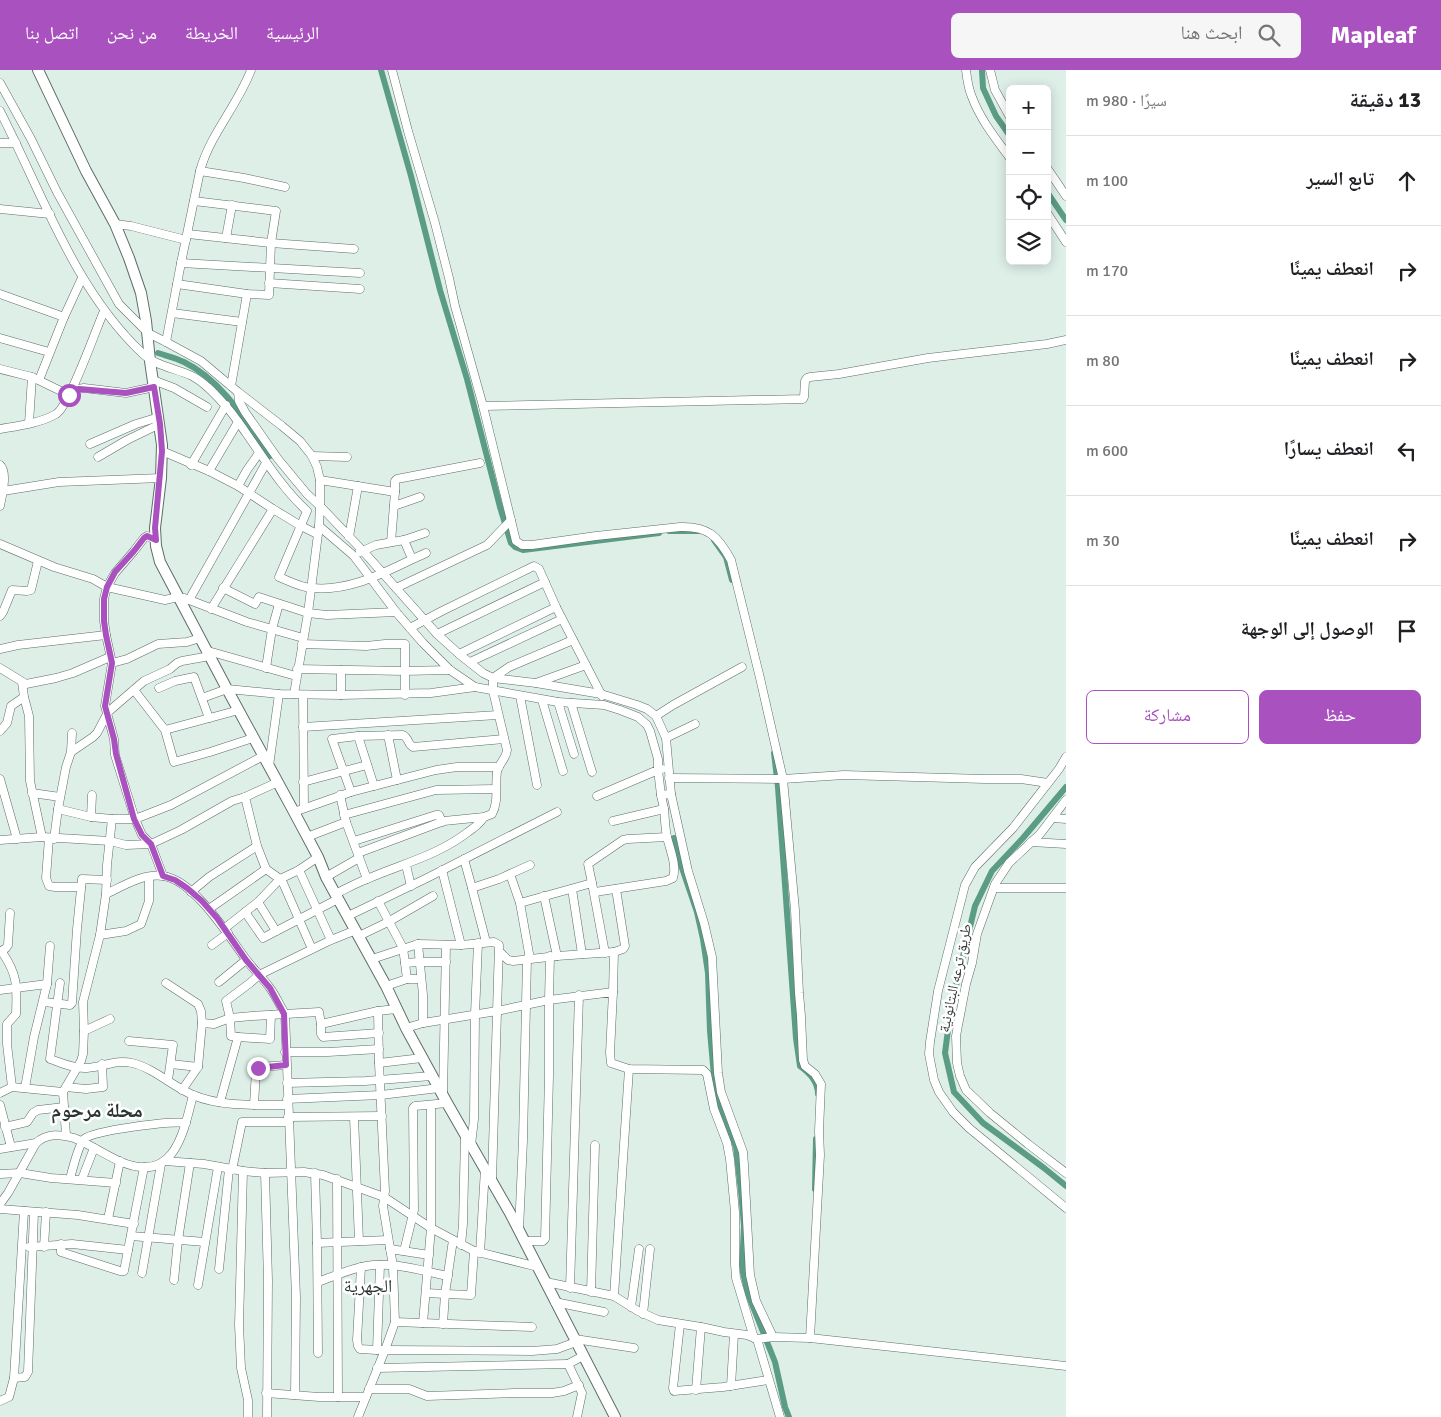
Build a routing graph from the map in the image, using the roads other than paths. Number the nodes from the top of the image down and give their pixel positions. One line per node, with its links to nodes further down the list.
1 (38, 70): 22 (main road)
2 (251, 70): 12 (street)
3 (392, 70): 54 (street)
4 (966, 70): 11 (street)
5 (990, 70): 7 (street)
6 (0, 83): 19 (street)
7 (1006, 110)
8 (0, 111): 9 (street)
9 (16, 142): 10 (street); 20 (street)
10 (0, 143)
11 (1006, 152)
12 (200, 171): 14 (street); 16 (street)
13 (1051, 174): 15 (street)
14 (286, 187)
15 (1066, 196)
16 (194, 200): 17 (street); 23 (street)
17 (232, 205): 24 (street); 26 (street)
18 (0, 209): 20 (street)
19 (69, 213): 20 (street); 41 (street)
20 (51, 218): 31 (street)
21 (1051, 219): 25 (street)
22 (115, 224): 23 (street); 41 (main road)
23 (187, 237): 24 (street); 28 (street)
24 (226, 238): 26 (street)
25 (1066, 242)
26 (271, 243): 27 (street); 29 (street)
27 (354, 249)
28 (181, 263): 29 (street); 33 (street)
29 (271, 268): 30 (street); 32 (street)
30 (360, 273)
31 (82, 278): 37 (street); 39 (street)
32 (270, 283): 34 (street); 36 (street)
33 (177, 284): 36 (street); 38 (street)
34 (360, 289)
35 (0, 294): 39 (street)
36 (247, 294): 40 (street)
37 (104, 311): 46 (street); 52 (street)
38 (172, 313): 40 (street); 44 (street)
39 (64, 316): 45 (street)
40 (242, 322): 50 (street)
41 (148, 333): 44 (street); 46 (main road)
42 (0, 338): 45 (street)
43 (1066, 340): 54 (street)
44 (166, 342): 50 (street)
45 (49, 352): 48 (street)
46 (150, 361): 49 (main road); 53 (street)
47 (0, 369): 48 (street)
48 (36, 379): 52 (street); 58 (street)
49 (153, 384): 52 (street); 55 (street); 56 (main road)
50 (231, 386): 51 (street)
51 (238, 392): 63 (street); 66 (street)
52 (71, 393): 58 (street)
53 (226, 405): 57 (street); 69 (street)
54 (483, 406): 85 (street)
55 (207, 407)
56 (159, 421): 60 (street); 61 (main road); 64 (street)
57 (238, 422): 62 (street); 71 (street)
58 (29, 423): 59 (street)
59 (0, 429)
60 (90, 444)
61 (162, 451): 69 (street); 72 (main road)
62 (259, 453): 70 (street); 74 (street)
63 (312, 456): 65 (street); 73 (street)
64 (98, 457)
65 (348, 457)
66 (278, 459): 70 (street); 81 (street)
67 (480, 463): 77 (street)
68 (0, 464): 76 (street)
69 (191, 465): 71 (street)
70 (268, 465): 78 (street); 84 (street)
71 (209, 471): 74 (street)
72 (161, 478): 76 (street); 90 (main road)
73 (320, 480): 75 (street); 81 (street)
74 (238, 486): 78 (street)
75 (358, 486): 77 (street); 89 (street)
76 (2, 488): 80 (street)
77 (395, 492): 82 (street)
78 (250, 493): 83 (street); 107 (street)
79 (420, 497): 82 (street)
80 (0, 506)
81 (320, 506): 87 (street); 89 (street)
82 (394, 506): 92 (street)
83 (273, 509): 86 (street); 103 (street)
84 (307, 510): 86 (street); 87 (street)
85 (511, 520): 105 (street); 191 (street)
86 (300, 526): 87 (street); 104 (street)
87 (318, 527): 96 (street); 104 (street)
88 (425, 533): 91 (street)
89 (349, 537): 94 (street)
90 (156, 540): 102 (street); 106 (main road)
91 (404, 540): 92 (street); 97 (street)
92 (391, 542): 94 (street)
93 (0, 544): 98 (street)
94 (363, 551): 96 (street); 99 (street)
95 (426, 553): 97 (street)
96 (354, 556): 100 (street)
97 (412, 559): 99 (street)
98 (38, 561): 102 (street); 113 (street)
99 (383, 573): 100 (street); 105 (street)
100 (371, 579): 104 (street); 111 (street)
101 (545, 582): 109 (street); 115 (street); 118 (street)
102 (107, 587): 106 (street); 119 (street)
103 (223, 588): 108 (street); 110 (street)
104 (311, 588): 112 (street)
105 (396, 588): 115 (street)
106 (177, 596): 107 (street); 120 (main road)
107 (189, 600): 110 (street)
108 (279, 604): 112 (street); 117 (street)
109 (556, 607): 114 (street); 127 (street)
110 (211, 609): 117 (street)
111 (396, 612): 112 (street); 116 (street)
112 (308, 613): 122 (street)
113 (0, 616)
114 (562, 619): 121 (street); 129 (street)
115 (424, 620): 116 (street); 118 (street)
116 (410, 628): 123 (street)
117 (272, 629): 122 (street); 133 (street)
118 (437, 634): 127 (street)
119 (106, 635): 125 (street); 128 (street)
120 (200, 638): 126 (main road); 128 (street)
121 (573, 640): 130 (street); 139 (street)
122 (303, 641): 124 (street); 138 (street)
123 (422, 643): 124 (street); 136 (street)
124 (405, 644): 137 (street)
125 (0, 649)
126 (209, 653): 133 (street); 134 (street); 145 (main road)
127 (459, 654): 129 (street)
128 (111, 660): 141 (street); 162 (street)
129 (470, 662): 139 (street)
130 (586, 665): 142 (street); 150 (street)
131 (742, 667): 164 (street)
132 (0, 668): 141 (street)
133 (266, 668): 138 (street)
134 (170, 669): 140 (street); 146 (street)
135 (341, 670): 137 (street); 138 (street); 152 (street)
136 (450, 670): 137 (street); 144 (street)
137 (404, 672): 153 (street)
138 (296, 673): 149 (street)
139 (493, 678): 142 (street); 147 (street)
140 (175, 680): 143 (street); 156 (street)
141 (22, 682): 155 (street)
142 (536, 683): 150 (street)
143 (159, 688)
144 (475, 688): 147 (street); 153 (street)
145 (227, 689): 148 (street); 156 (street); 161 (main road)
146 (134, 690): 162 (street); 168 (street)
147 (494, 692): 154 (street); 163 (street)
148 (279, 694): 149 (street); 181 (street)
149 (294, 694): 151 (street)
150 (601, 694): 160 (street); 164 (street)
151 (303, 695): 152 (street); 167 (street)
152 (341, 695): 153 (street)
153 (405, 695)
154 (520, 696): 157 (street); 196 (street)
155 (24, 697): 169 (street); 200 (street)
156 (202, 698): 165 (street)
157 (542, 700): 158 (street); 185 (street)
158 (558, 702): 159 (street); 177 (street)
159 (572, 703): 160 (street); 187 (street)
160 (604, 705): 184 (street)
161 (238, 710): 165 (street); 173 (main road)
162 (108, 712): 176 (street); 219 (street)
163 (498, 715): 167 (street); 175 (street)
164 (656, 716): 174 (street)
165 (208, 718): 168 (street)
166 (695, 724): 174 (street)
167 (303, 727): 194 (street)
168 (165, 730): 173 (street)
169 (0, 732)
170 (72, 733): 176 (street)
171 (388, 735): 172 (street); 175 (street); 192 (street)
172 (358, 736): 180 (street); 186 (street)
173 (253, 738): 178 (main road)
174 (666, 738): 183 (street)
175 (504, 739): 182 (street)
176 (71, 752): 206 (street)
177 (574, 754)
178 (263, 756): 181 (main road); 219 (street)
179 (1066, 757): 188 (street)
180 (367, 765): 186 (street); 197 (street)
181 (269, 766): 193 (main road)
182 (499, 767): 192 (street); 198 (street)
183 (668, 768): 184 (street); 189 (street)
184 (658, 770): 204 (street); 205 (street)
185 (563, 771)
186 (344, 772): 194 (street); 199 (street)
187 (592, 772)
188 (1064, 772): 195 (street)
189 (669, 778): 191 (street); 201 (street)
190 (0, 779): 225 (street)
191 (779, 779): 195 (street); 458 (street)
192 (397, 780): 197 (street)
193 (278, 782): 207 (street); 211 (main road)
194 (303, 782): 211 (street)
195 (1048, 784): 396 (street)
196 (537, 785)
197 (374, 786): 199 (street)
198 (496, 789): 213 (street); 215 (street)
199 (352, 792): 203 (street)
200 (32, 793): 206 (street); 224 (street)
201 (671, 794): 204 (street); 457 (street)
202 (92, 795): 214 (street)
203 (340, 795): 211 (street); 215 (street)
204 (661, 795): 209 (street)
205 (597, 796)
206 (60, 797): 210 (street)
207 (245, 797): 230 (street); 232 (street)
208 (1066, 800): 216 (street, طريق ترعه البتانونية)
209 (664, 808): 220 (street); 223 (street)
210 (58, 809): 214 (street); 224 (street)
211 (299, 810): 222 (main road)
212 (558, 812): 235 (street)
213 (484, 817): 221 (street); 236 (street)
214 (91, 818): 218 (street)
215 (345, 818): 222 (street); 228 (street)
216 (1053, 818): 217 (street); 229 (street, طريق ترعه البتانونية)
217 (1066, 818)
218 (112, 819): 219 (street); 227 (street)
219 (134, 819): 230 (street)
220 (614, 821)
221 (442, 822): 228 (street); 233 (street)
222 (307, 837): 234 (main road)
223 (667, 837): 248 (street); 255 (street)
224 (48, 838): 225 (street); 227 (street); 250 (street)
225 (17, 839): 226 (street)
226 (0, 840)
227 (110, 841): 230 (street); 247 (street)
228 (354, 841): 233 (street)
229 (1031, 842): 231 (street); 252 (street, طريق ترعه البتانونية)
230 (151, 844): 242 (street)
231 (1066, 844)
232 (257, 846): 238 (street); 256 (street)
233 (359, 855): 244 (street); 246 (street)
234 (318, 857): 239 (street); 244 (main road)
235 (464, 859): 240 (street); 251 (street)
236 (406, 865): 246 (street); 249 (street)
237 (530, 865): 241 (street)
238 (266, 869): 245 (street); 265 (street)
239 (299, 870): 245 (street); 266 (street)
240 (442, 870): 249 (street); 282 (street)
241 (510, 874): 251 (street); 264 (street)
242 (163, 876): 243 (street); 256 (street)
243 (150, 877): 258 (street); 275 (street)
244 (326, 877): 259 (main road)
245 (280, 879): 263 (street); 270 (street)
246 (368, 879): 259 (street)
247 (106, 880): 250 (street); 258 (street)
248 (592, 883): 254 (street); 257 (street)
249 (411, 886): 262 (street)
250 (81, 887): 312 (street)
251 (472, 888): 277 (street)
252 (994, 888): 253 (street); 385 (street, طريق ترعه البتانونية)
253 (1066, 888)
254 (572, 889): 261 (street); 290 (street)
255 (616, 889): 257 (street); 288 (street)
256 (191, 892): 265 (street)
257 (595, 892): 289 (street)
258 (106, 894): 275 (street)
259 (337, 896): 266 (street); 269 (main road)
260 (433, 896): 271 (street)
261 (544, 896): 264 (street); 291 (street)
262 (378, 901): 269 (street); 271 (street)
263 (258, 902): 267 (street); 273 (street)
264 (520, 903): 293 (street)
265 (209, 909): 272 (street)
266 (318, 910): 270 (street); 276 (street)
267 (245, 912): 272 (street); 273 (street)
268 (10, 913): 286 (street)
269 (348, 916): 274 (main road)
270 (298, 919): 273 (street); 284 (street)
271 (388, 922): 274 (street); 285 (street)
272 (226, 931): 280 (street); 294 (street)
273 (276, 931)
274 (358, 933): 276 (street); 292 (main road)
275 (100, 935): 327 (street)
276 (331, 940): 284 (street)
277 (486, 942): 278 (street); 287 (street)
278 (478, 943): 282 (street); 318 (street)
279 (418, 944): 281 (street); 285 (street); 295 (street)
280 (212, 945)
281 (446, 945): 282 (street); 296 (street)
282 (461, 945)
283 (50, 946): 304 (street)
284 (312, 948): 298 (street)
285 (403, 948): 292 (street); 297 (street)
286 (1, 952): 306 (street)
287 (500, 952): 293 (street); 316 (street)
288 (614, 952): 289 (street); 308 (street)
289 (605, 953): 290 (street)
290 (582, 954): 291 (street)
291 (554, 956): 293 (street); 310 (street)
292 (372, 959): 305 (main road)
293 (528, 959): 313 (street)
294 (246, 960): 298 (street); 301 (street)
295 (420, 962): 296 (street); 297 (street); 300 (street)
296 (446, 962): 322 (street)
297 (405, 963): 299 (street)
298 (258, 975): 317 (street); 320 (street)
299 (406, 979): 300 (street); 305 (street)
300 (421, 979): 324 (street)
301 (219, 982)
302 (60, 983): 312 (street)
303 (166, 983): 323 (street)
304 (47, 984): 306 (street); 311 (street)
305 (386, 986): 314 (main road)
306 (17, 987): 307 (street); 345 (street)
307 (0, 990)
308 (613, 992): 309 (street); 340 (street)
309 (579, 995): 310 (street); 441 (street)
310 (548, 1000): 313 (street); 412 (street)
311 (44, 1002): 312 (street); 346 (street)
312 (58, 1003): 339 (street)
313 (526, 1004): 316 (street); 405 (street)
314 (396, 1009): 315 (street); 326 (main road)
315 (378, 1011): 325 (street); 328 (street)
316 (497, 1011): 318 (street); 390 (street)
317 (284, 1014): 319 (street); 325 (street); 332 (street)
318 (475, 1014): 322 (street); 369 (street)
319 (271, 1015): 320 (street); 329 (street)
320 (230, 1018): 323 (street); 329 (street)
321 (110, 1019): 327 (street)
322 (446, 1019): 324 (street); 352 (street)
323 (202, 1023): 338 (street)
324 (422, 1023): 326 (street)
325 (320, 1024): 328 (street)
326 (406, 1028): 333 (main road)
327 (84, 1031): 339 (street)
328 (379, 1032): 331 (street)
329 (238, 1038): 353 (street)
330 (129, 1042): 336 (street)
331 (379, 1049): 332 (street); 334 (street)
332 (286, 1052): 337 (street)
333 (422, 1058): 334 (street); 341 (main road)
334 (379, 1063): 343 (street)
335 (102, 1064): 339 (street); 342 (street); 347 (street)
336 (171, 1064): 338 (street); 342 (street)
337 (286, 1065): 344 (street); 356 (street)
338 (198, 1067): 348 (street)
339 (77, 1068): 347 (street)
340 (629, 1070): 445 (street); 457 (street)
341 (432, 1076): 343 (street); 352 (main road)
342 (168, 1080): 348 (street)
343 (380, 1080): 344 (street); 351 (street)
344 (287, 1083): 354 (street)
345 (12, 1087): 346 (street); 349 (street)
346 (25, 1088): 347 (street)
347 (64, 1089): 358 (street)
348 (182, 1090): 350 (street)
349 (0, 1093)
350 (193, 1095): 353 (street); 362 (street)
351 (381, 1095): 352 (street); 354 (street); 359 (street)
352 (443, 1096): 357 (street); 364 (main road)
353 (220, 1102): 356 (street)
354 (288, 1102): 356 (street); 361 (street)
355 (0, 1105): 363 (street)
356 (254, 1105)
357 (431, 1105): 401 (street); 404 (street)
358 (64, 1106): 363 (street); 365 (street)
359 (382, 1116): 360 (street); 394 (street)
360 (354, 1117): 361 (street); 392 (street)
361 (288, 1120): 378 (street); 381 (street)
362 (186, 1122): 366 (street); 374 (street)
363 (5, 1127): 370 (street)
364 (465, 1134): 369 (main road); 417 (street)
365 (66, 1135): 366 (street); 367 (street)
366 (82, 1141): 371 (street); 387 (street)
367 (36, 1143): 370 (street); 382 (street)
368 (595, 1145): 442 (street)
369 (471, 1146): 379 (main road)
370 (10, 1147): 372 (street)
371 (94, 1148): 373 (street); 388 (street)
372 (0, 1149)
373 (120, 1161): 376 (street); 391 (street)
374 (163, 1163): 375 (street); 376 (street); 407 (street)
375 (190, 1163): 377 (street); 408 (street)
376 (144, 1167): 403 (street)
377 (218, 1167): 378 (street); 413 (street)
378 (230, 1169): 380 (street); 432 (street)
379 (485, 1169): 390 (main road); 426 (street)
380 (243, 1171): 383 (street); 478 (street)
381 (291, 1172): 383 (street); 384 (street); 475 (street)
382 (20, 1173): 386 (street); 387 (street); 393 (street)
383 (265, 1173): 473 (street)
384 (315, 1173): 389 (street); 416 (street)
385 (1066, 1173)
386 (0, 1174)
387 (70, 1179): 388 (street)
388 (82, 1179): 391 (street)
389 (337, 1179): 392 (street); 414 (street)
390 (492, 1182): 405 (main road)
391 (116, 1183): 402 (street)
392 (356, 1187): 394 (street); 411 (street)
393 (4, 1193): 395 (street)
394 (384, 1197): 401 (street); 409 (street)
395 (0, 1204)
396 (1066, 1208)
397 (0, 1209): 398 (street)
398 (24, 1211): 399 (street); 418 (street)
399 (34, 1212): 400 (street); 420 (street)
400 (46, 1212): 402 (street); 419 (street)
401 (413, 1216): 404 (street); 425 (street)
402 (108, 1219): 403 (street)
403 (134, 1224): 406 (street)
404 (432, 1228): 410 (street); 427 (street)
405 (519, 1230): 412 (main road)
406 (131, 1236): 407 (street); 424 (street)
407 (148, 1237): 408 (street); 434 (street)
408 (178, 1240): 413 (street); 437 (street)
409 (388, 1240): 411 (street); 421 (street)
410 (453, 1240): 417 (street); 436 (street)
411 (359, 1241): 414 (street)
412 (525, 1241): 431 (main road)
413 (205, 1242): 440 (street)
414 (337, 1242): 416 (street); 435 (street)
415 (61, 1244): 419 (street); 424 (street); 424 (street)
416 (317, 1244): 438 (street)
417 (461, 1245): 426 (street)
418 (22, 1247): 420 (street); 468 (street)
419 (44, 1247): 420 (street)
420 (34, 1248): 468 (street)
421 (390, 1249): 425 (street); 429 (street)
422 (639, 1249): 447 (street)
423 (650, 1249): 449 (street)
424 (128, 1250)
425 (404, 1251): 427 (street)
426 (478, 1252): 431 (street); 444 (street)
427 (429, 1255): 433 (street)
428 (380, 1265): 429 (street); 430 (street); 461 (street)
429 (393, 1266): 433 (street); 450 (street)
430 (361, 1267): 435 (street); 461 (street)
431 (538, 1267): 439 (main road)
432 (219, 1269)
433 (428, 1272): 436 (street); 443 (street)
434 (142, 1273)
435 (337, 1275): 438 (street); 476 (street)
436 (448, 1276): 444 (street)
437 (174, 1280)
438 (318, 1282): 463 (street)
439 (546, 1282): 441 (street); 446 (main road)
440 (198, 1285)
441 (570, 1288): 442 (street)
442 (590, 1292): 445 (street)
443 (426, 1293): 444 (street); 451 (street)
444 (445, 1294): 452 (street)
445 (614, 1296): 447 (street)
446 (555, 1302): 448 (street); 459 (main road)
447 (631, 1306): 449 (street)
448 (604, 1312)
449 (642, 1314): 453 (street)
450 (395, 1322): 451 (street); 462 (street)
451 (423, 1323): 452 (street)
452 (443, 1324): 454 (street)
453 (680, 1324): 455 (street); 472 (street)
454 (532, 1327)
455 (701, 1327): 456 (street); 472 (street)
456 (734, 1334): 457 (street); 471 (street)
457 (763, 1338): 458 (street); 469 (street)
458 (810, 1338): 466 (street)
459 (576, 1340): 460 (street); 462 (street); 464 (main road)
460 (634, 1348)
461 (376, 1350): 462 (street)
462 (385, 1350): 467 (street)
463 (318, 1353)
464 (583, 1356): 465 (street); 482 (main road)
465 (568, 1364): 467 (street); 470 (street)
466 (1066, 1366)
467 (377, 1368): 474 (street)
468 (14, 1378): 477 (street)
469 (768, 1380): 471 (street); 483 (street)
470 (579, 1385): 474 (street); 481 (street)
471 (731, 1386): 472 (street)
472 (696, 1390)
473 (266, 1393): 475 (street); 479 (street)
474 (368, 1393): 476 (street); 480 (street)
475 (295, 1396): 476 (street)
476 (338, 1397)
477 (0, 1401)
478 (248, 1417)
479 (266, 1417)
480 (358, 1417)
481 (577, 1417)
482 (615, 1417)
483 (780, 1417)

